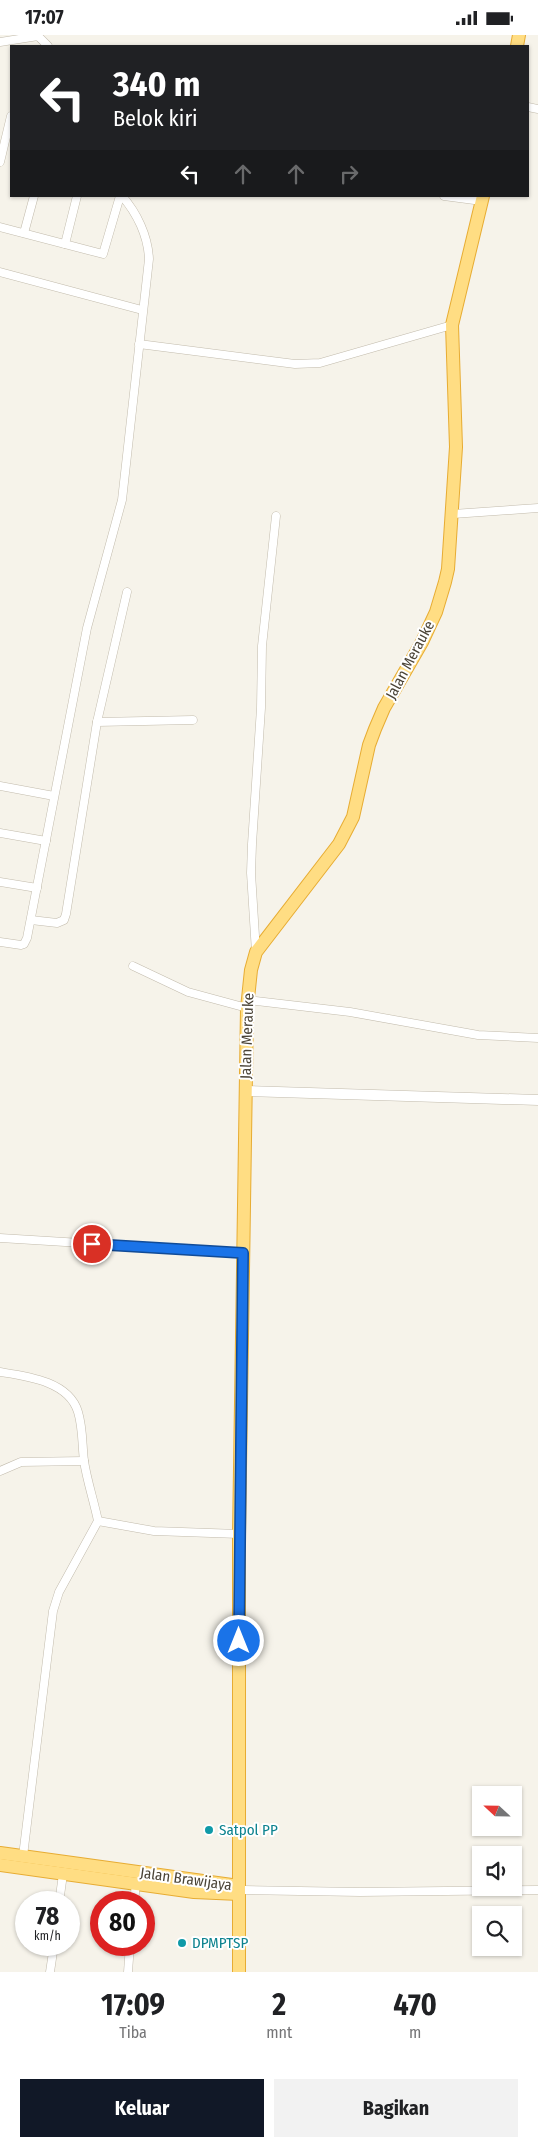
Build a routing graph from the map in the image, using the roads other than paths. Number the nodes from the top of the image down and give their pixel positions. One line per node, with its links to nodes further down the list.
1 (31, 36): 2 (street); 3 (street)
2 (0, 42)
3 (47, 45)
4 (10, 120): 5 (street)
5 (0, 162)
6 (34, 197): 13 (street)
7 (77, 197): 14 (street)
8 (121, 197): 14 (street)
9 (122, 197): 16 (street)
10 (457, 197): 11 (street)
11 (482, 199): 17 (highway, Jalan Merauke)
12 (0, 227): 13 (street)
13 (24, 233): 14 (street)
14 (65, 244)
15 (0, 272): 16 (street)
16 (142, 310): 18 (street)
17 (452, 325): 18 (street); 20 (highway, Jalan Merauke)
18 (139, 344): 26 (street)
19 (538, 508): 20 (street)
20 (452, 514): 33 (highway, Jalan Merauke)
21 (276, 516): 33 (street)
22 (127, 592): 24 (street)
23 (193, 720): 24 (street)
24 (98, 722): 31 (street)
25 (0, 786): 26 (street)
26 (54, 797): 28 (street)
27 (0, 833): 28 (street)
28 (46, 841): 30 (street)
29 (0, 881): 30 (street)
30 (37, 888): 31 (street)
31 (31, 920): 32 (street)
32 (0, 942)
33 (256, 952): 35 (highway, Jalan Merauke)
34 (133, 966): 35 (street)
35 (247, 1004): 36 (street); 37 (highway, Jalan Merauke)
36 (538, 1038)
37 (246, 1091): 38 (street, Jalan Merauke); 40 (highway, Jalan Merauke)
38 (538, 1100)
39 (0, 1238): 40 (street)
40 (243, 1253): 45 (highway, Jalan Merauke)
41 (0, 1372): 42 (street)
42 (84, 1461): 43 (street); 44 (street)
43 (0, 1471)
44 (98, 1521): 45 (street); 47 (street)
45 (239, 1534): 52 (highway, Jalan Merauke)
46 (0, 1853): 47 (highway, Jalan Brawijaya)
47 (23, 1856): 50 (highway, Jalan Brawijaya)
48 (0, 1865): 49 (highway, Jalan Brawijaya)
49 (63, 1874): 50 (highway, Jalan Brawijaya); 54 (street)
50 (123, 1876): 51 (highway, Jalan Brawijaya); 52 (highway, Jalan Brawijaya)
51 (136, 1883): 52 (highway, Jalan Brawijaya); 55 (street)
52 (240, 1890): 53 (street); 60 (highway, Jalan Merauke)
53 (538, 1890)
54 (61, 1891)
55 (135, 1891)
56 (52, 1956): 58 (street)
57 (129, 1956): 59 (street)
58 (50, 1972)
59 (128, 1972)
60 (239, 1972)

